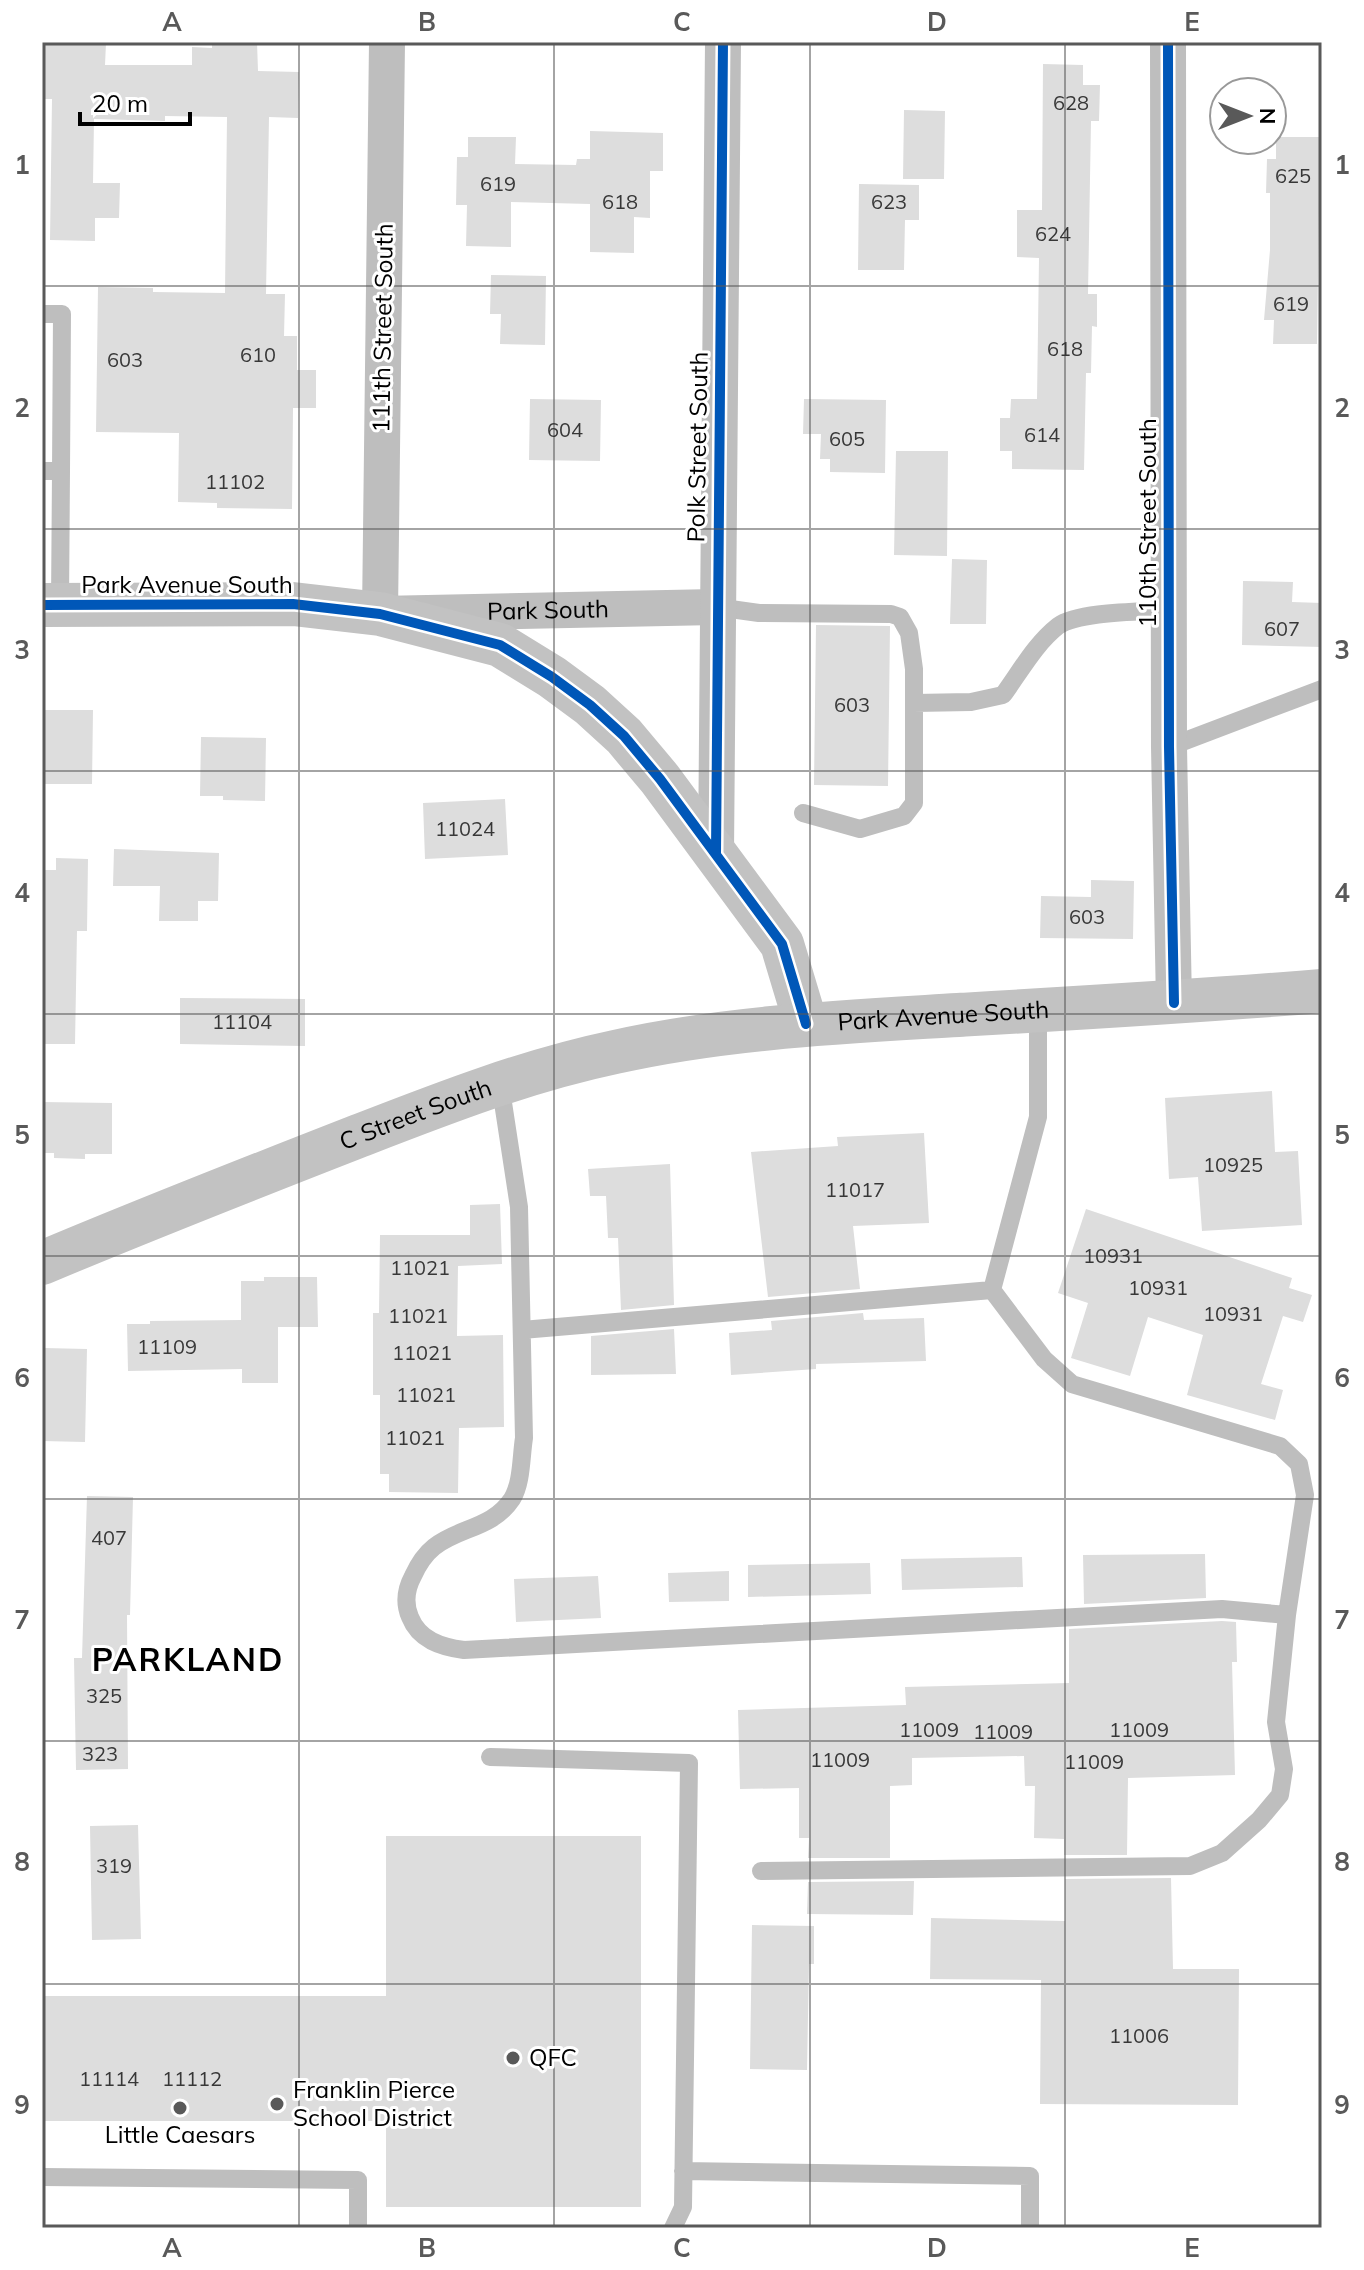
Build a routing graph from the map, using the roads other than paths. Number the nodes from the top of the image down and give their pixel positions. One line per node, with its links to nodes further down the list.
1 (387, 42): 10 (street, 111th Street South)
2 (723, 42): 8 (street, Polk Street South)
3 (1168, 42): 9 (street, 110th Street South)
4 (42, 314): 6 (lane)
5 (42, 471): 6 (lane)
6 (61, 471): 7 (lane)
7 (51, 605): 10 (main road, Park Avenue South)
8 (716, 607): 10 (street, Park South); 12 (lane); 15 (street, Polk Street South)
9 (1169, 610): 12 (lane); 13 (street, 110th Street South)
10 (380, 614): 15 (main road, Park Avenue South)
11 (1322, 689): 13 (lane)
12 (914, 703): 14 (lane)
13 (1169, 747): 17 (street, 110th Street South)
14 (803, 813)
15 (716, 853): 19 (main road, Park Avenue South)
16 (1322, 991): 17 (main road, Park Avenue South)
17 (1174, 1003): 18 (main road, Park Avenue South)
18 (1038, 1010): 19 (main road, Park Avenue South); 22 (lane)
19 (806, 1024): 20 (main road, C Street South)
20 (500, 1083): 21 (main road, C Street South); 23 (lane)
21 (42, 1263)
22 (992, 1290): 23 (lane); 24 (lane)
23 (522, 1330): 24 (lane)
24 (1287, 1615): 26 (lane)
25 (490, 1757): 27 (lane)
26 (761, 1871)
27 (683, 2171): 30 (lane); 31 (lane)
28 (42, 2177): 29 (lane)
29 (358, 2228)
30 (673, 2228)
31 (1030, 2228)

